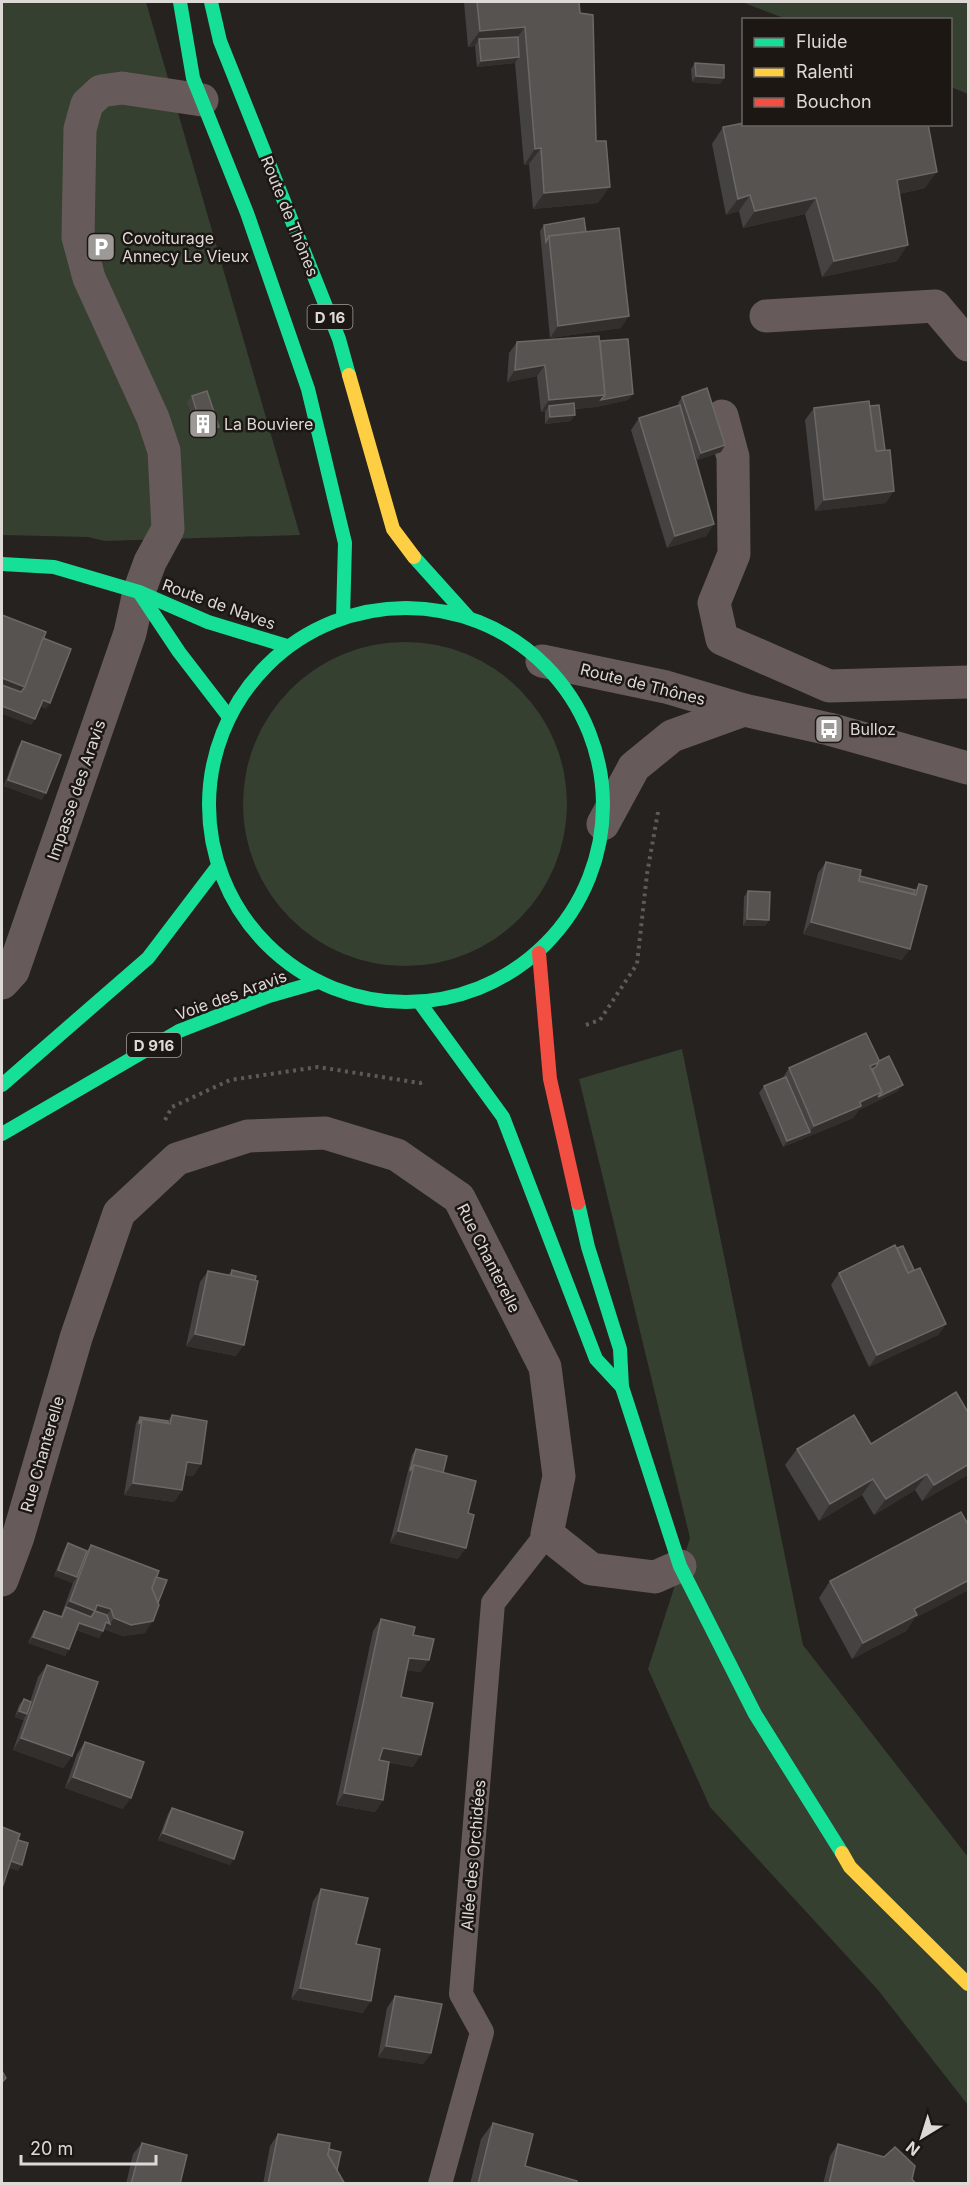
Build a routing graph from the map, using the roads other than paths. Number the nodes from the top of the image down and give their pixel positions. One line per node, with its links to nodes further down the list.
1 (180, 2): 3 (main road, D 16)
2 (212, 2): 9 (main road, Route de Thônes / D 16)
3 (202, 100): 8 (street, Impasse des Aravis); 10 (main road, D 16)
4 (766, 316): 5 (street)
5 (969, 345)
6 (722, 416): 13 (street)
7 (2, 564): 8 (main road, Route de Naves)
8 (139, 592): 11 (main road, Route de Naves); 15 (main road, Route de Naves); 21 (street, Impasse des Aravis)
9 (468, 617): 10 (main road); 12 (main road)
10 (343, 618): 11 (main road)
11 (287, 646): 15 (main road)
12 (542, 661): 14 (street, Route de Thônes); 17 (main road)
13 (969, 682)
14 (744, 710): 16 (street, Route de Thônes); 17 (street, Route de Thônes)
15 (229, 717): 18 (main road)
16 (969, 768)
17 (603, 824): 19 (main road)
18 (218, 866): 20 (main road); 23 (main road)
19 (539, 952): 22 (main road); 25 (main road)
20 (318, 982): 22 (main road); 24 (main road, Voie des Aravis / D 916)
21 (2, 983)
22 (420, 1003): 25 (main road)
23 (2, 1085)
24 (2, 1134)
25 (622, 1387): 27 (main road)
26 (547, 1534): 27 (street); 28 (street, Rue Chanterelle); 30 (lane, Allée des Orchidées)
27 (680, 1566): 29 (main road)
28 (2, 1581)
29 (969, 1984)
30 (440, 2184)

